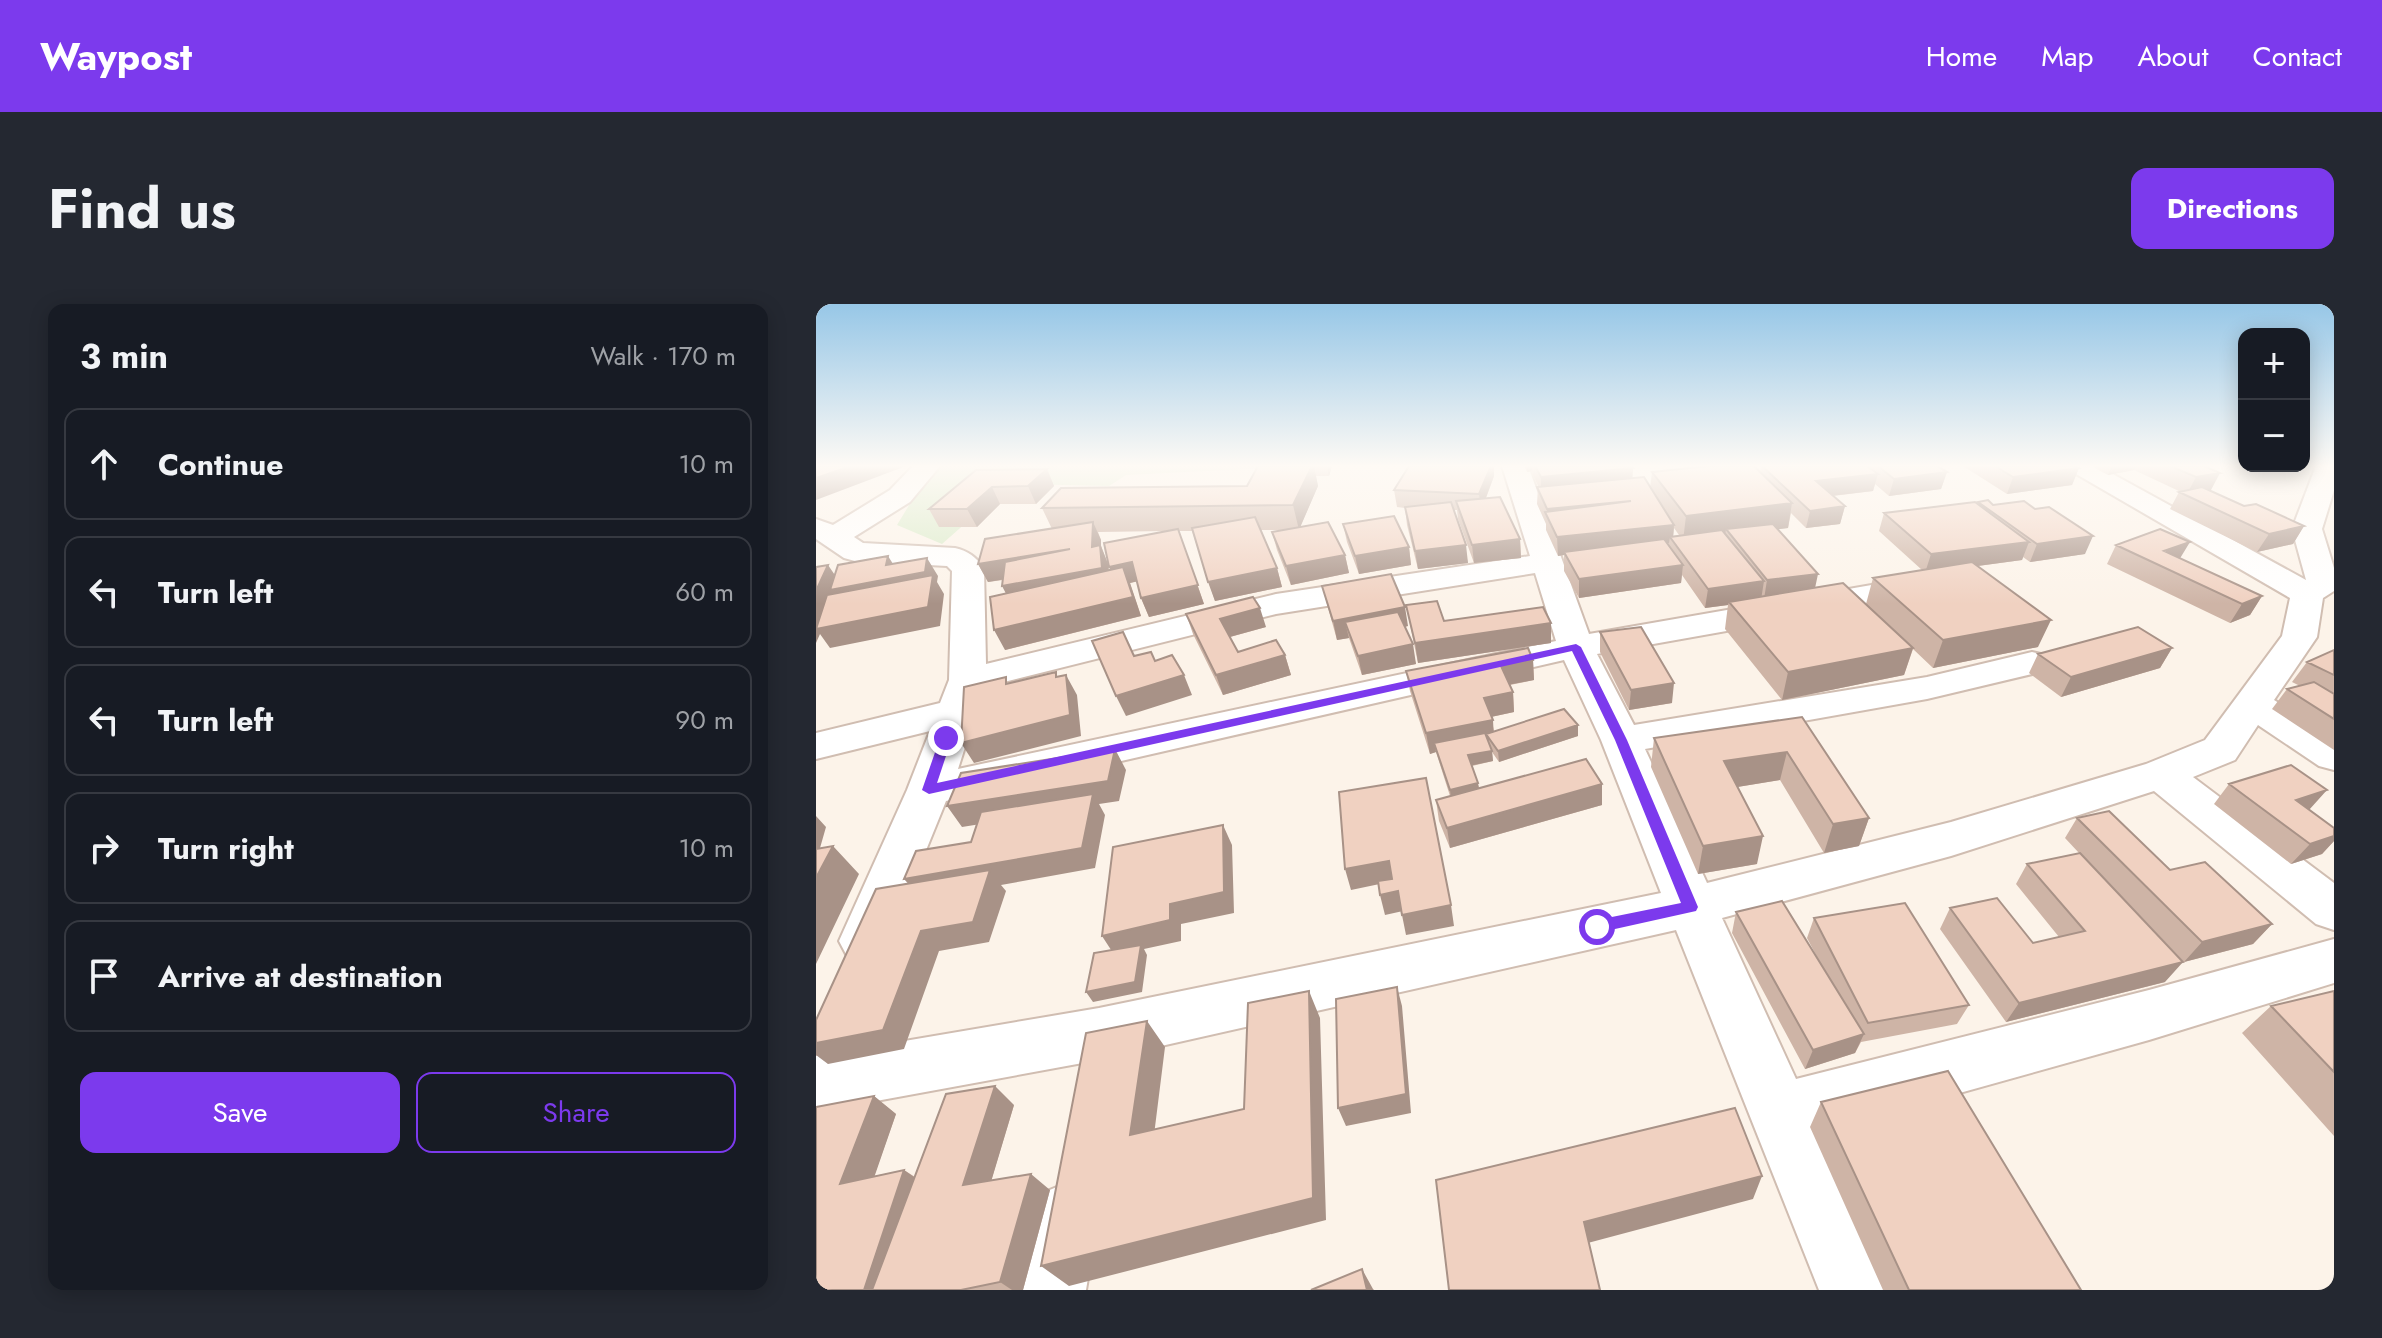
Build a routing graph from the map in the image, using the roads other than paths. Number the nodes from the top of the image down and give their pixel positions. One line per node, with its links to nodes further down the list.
1 (867, 512): 5 (street)
2 (1531, 512): 6 (street)
3 (2170, 512): 8 (street)
4 (2313, 512): 8 (street)
5 (825, 532): 11 (street)
6 (1549, 562): 9 (street); 11 (street)
7 (1955, 581): 9 (street)
8 (2321, 589): 12 (street)
9 (1576, 647): 13 (street); 17 (street)
10 (2032, 663): 13 (street)
11 (961, 696): 14 (street); 17 (street)
12 (2251, 703): 15 (street); 16 (street)
13 (1621, 740): 18 (street)
14 (816, 746)
15 (2334, 756)
16 (2161, 774): 18 (street); 19 (street)
17 (929, 790): 21 (street)
18 (1690, 907): 22 (street); 25 (street)
19 (2334, 910)
20 (2334, 961): 25 (street)
21 (851, 973)
22 (1099, 1034): 23 (street); 24 (street)
23 (819, 1066)
24 (1088, 1094)
25 (1779, 1113): 28 (street)
26 (1073, 1169): 27 (street)
27 (1050, 1290)
28 (1855, 1290)

